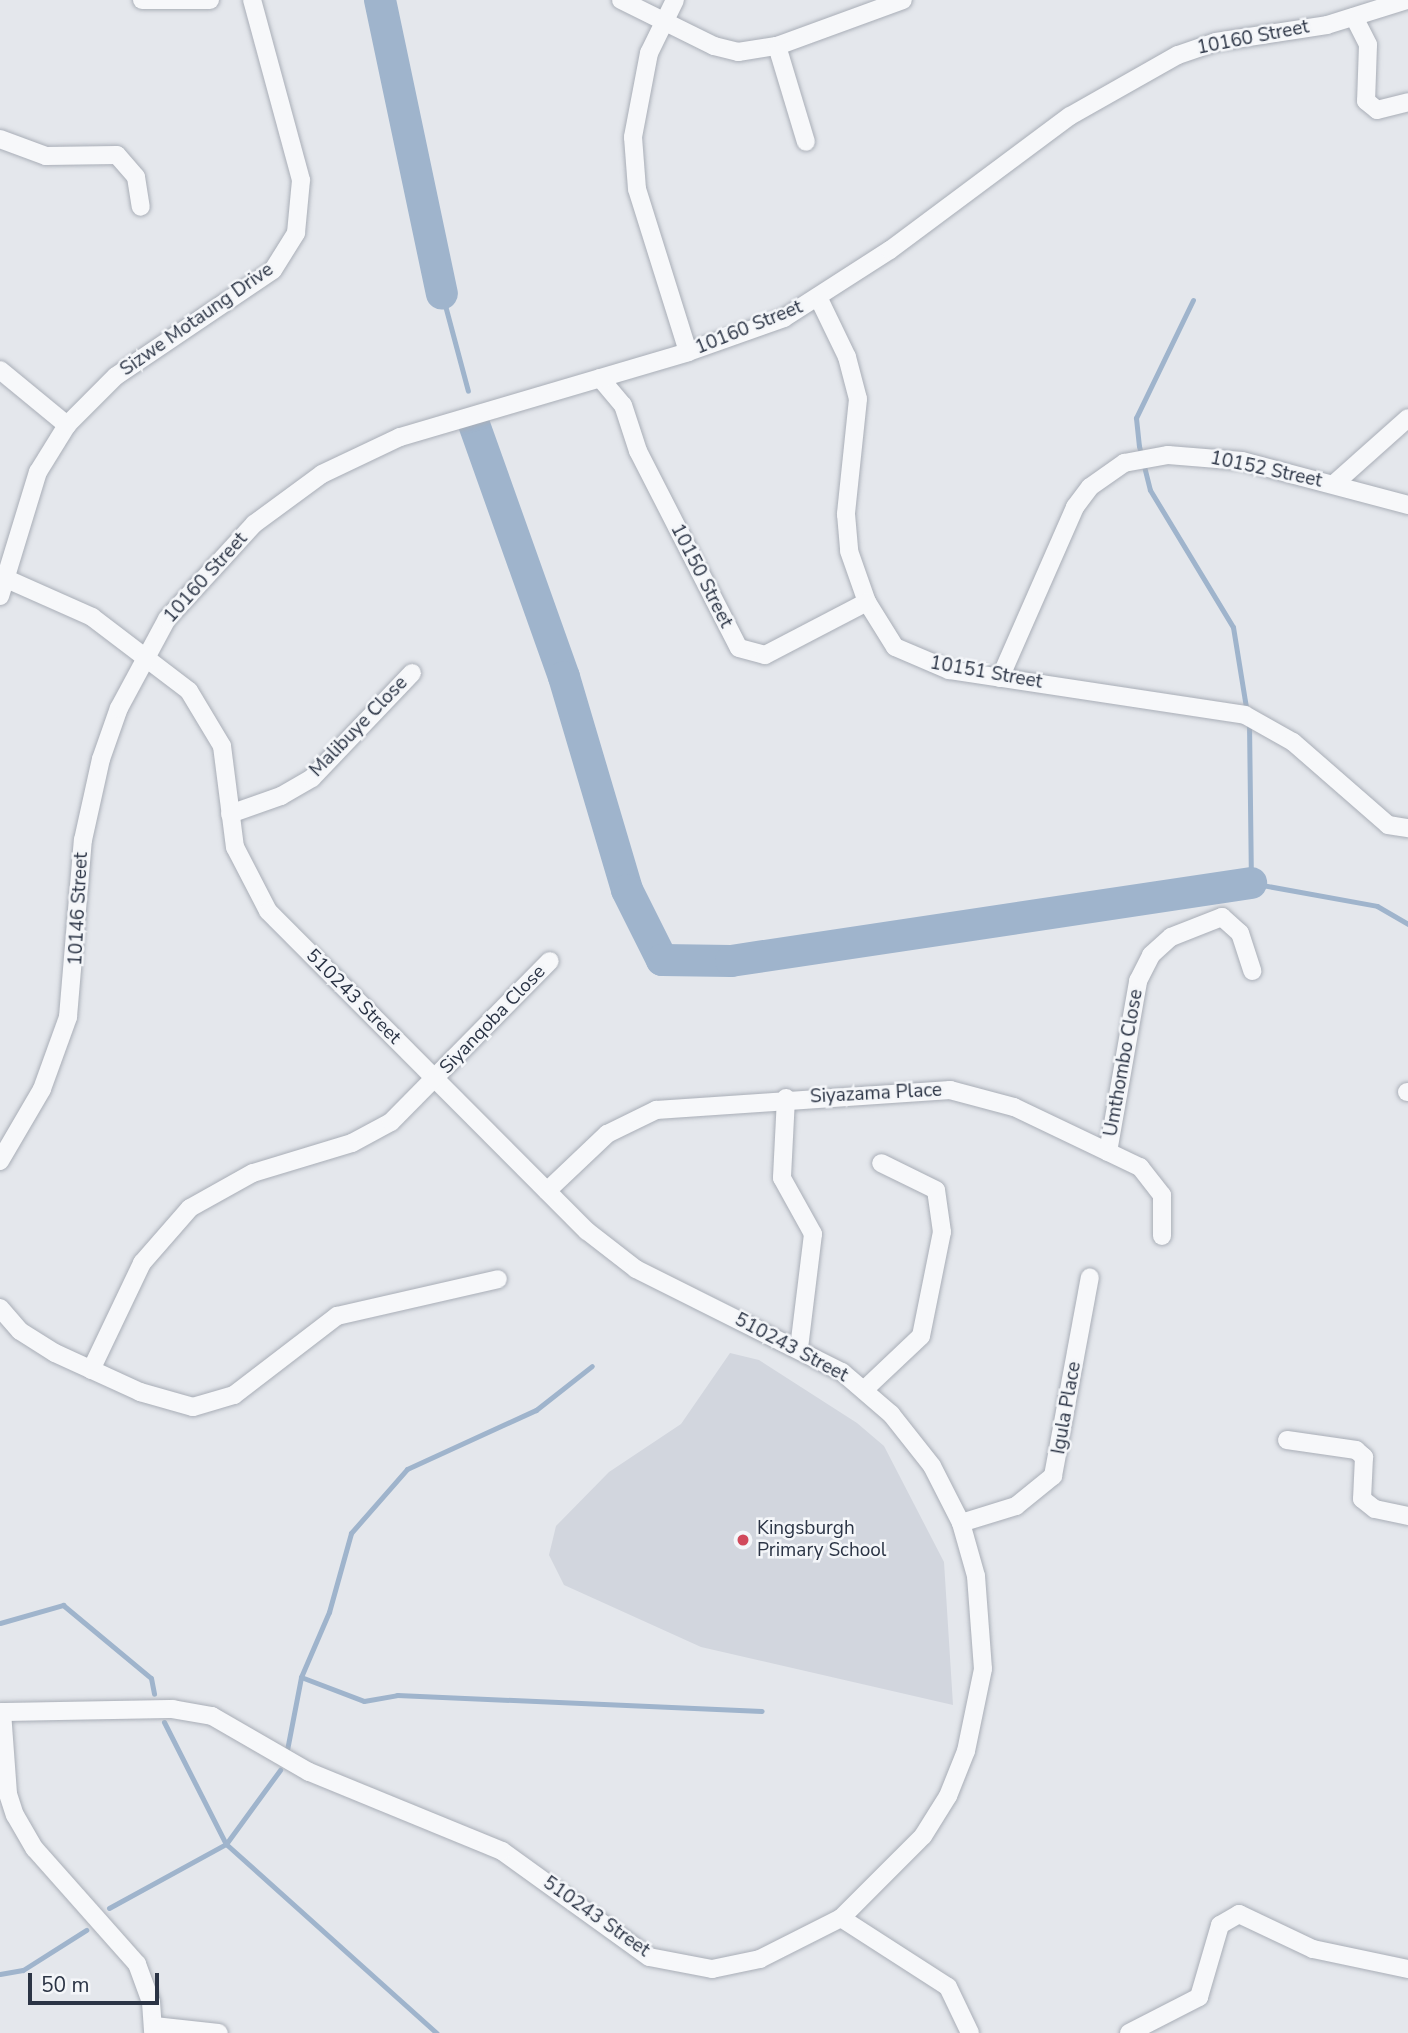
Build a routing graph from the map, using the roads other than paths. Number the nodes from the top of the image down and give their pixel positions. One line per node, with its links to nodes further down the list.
1 (142, 0): 2 (street)
2 (210, 0)
3 (252, 0): 20 (street, Sizwe Motaung Drive)
4 (621, 0): 9 (street)
5 (675, 0): 9 (street)
6 (903, 0): 10 (street)
7 (1407, 0): 8 (street, 10160 Street)
8 (1354, 17): 11 (street); 15 (street, 10160 Street)
9 (662, 21): 10 (street); 16 (street)
10 (777, 46): 13 (street)
11 (1408, 102)
12 (0, 139): 14 (street)
13 (806, 142)
14 (141, 207)
15 (819, 299): 16 (street, 10160 Street); 25 (street, 10151 Street)
16 (688, 352): 18 (street, 10160 Street)
17 (0, 370): 20 (street)
18 (600, 378): 25 (street, 10150 Street); 26 (street, 10160 Street)
19 (1408, 418): 21 (street)
20 (67, 425): 23 (street, Sizwe Motaung Drive)
21 (1334, 484): 22 (street, 10152 Street); 28 (street, 10152 Street)
22 (1408, 505)
23 (3, 576): 24 (street, Sizwe Motaung Drive); 26 (street, 510243 Street)
24 (0, 596)
25 (867, 601): 28 (street, 10151 Street)
26 (145, 652): 29 (street, 510243 Street); 36 (street, 10146 Street)
27 (412, 673): 29 (street, Malibuye Close)
28 (1000, 678): 30 (street, 10151 Street)
29 (230, 814): 33 (street, 510243 Street)
30 (1408, 828)
31 (550, 961): 33 (street, Siyanqoba Close)
32 (1252, 971): 35 (street, Umthombo Close)
33 (436, 1079): 38 (street, 510243 Street); 44 (street, Siyanqoba Close)
34 (786, 1098): 35 (street, Siyazama Place); 38 (street, Siyazama Place); 43 (street)
35 (1108, 1152): 39 (street, Siyazama Place)
36 (0, 1161)
37 (881, 1163): 45 (street)
38 (547, 1191): 43 (street, 510243 Street)
39 (1162, 1236)
40 (1090, 1277): 48 (street, Igula Place)
41 (498, 1279): 44 (street)
42 (0, 1308): 44 (street)
43 (799, 1348): 45 (street, 510243 Street)
44 (91, 1370)
45 (864, 1389): 48 (street, 510243 Street)
46 (1287, 1440): 47 (street)
47 (1408, 1516)
48 (961, 1523): 50 (street, 510243 Street)
49 (1, 1712): 50 (street, 510243 Street); 52 (street)
50 (841, 1918): 54 (street)
51 (1408, 1969): 55 (street)
52 (154, 2030): 53 (street)
53 (219, 2033)
54 (970, 2033)
55 (1129, 2033)

